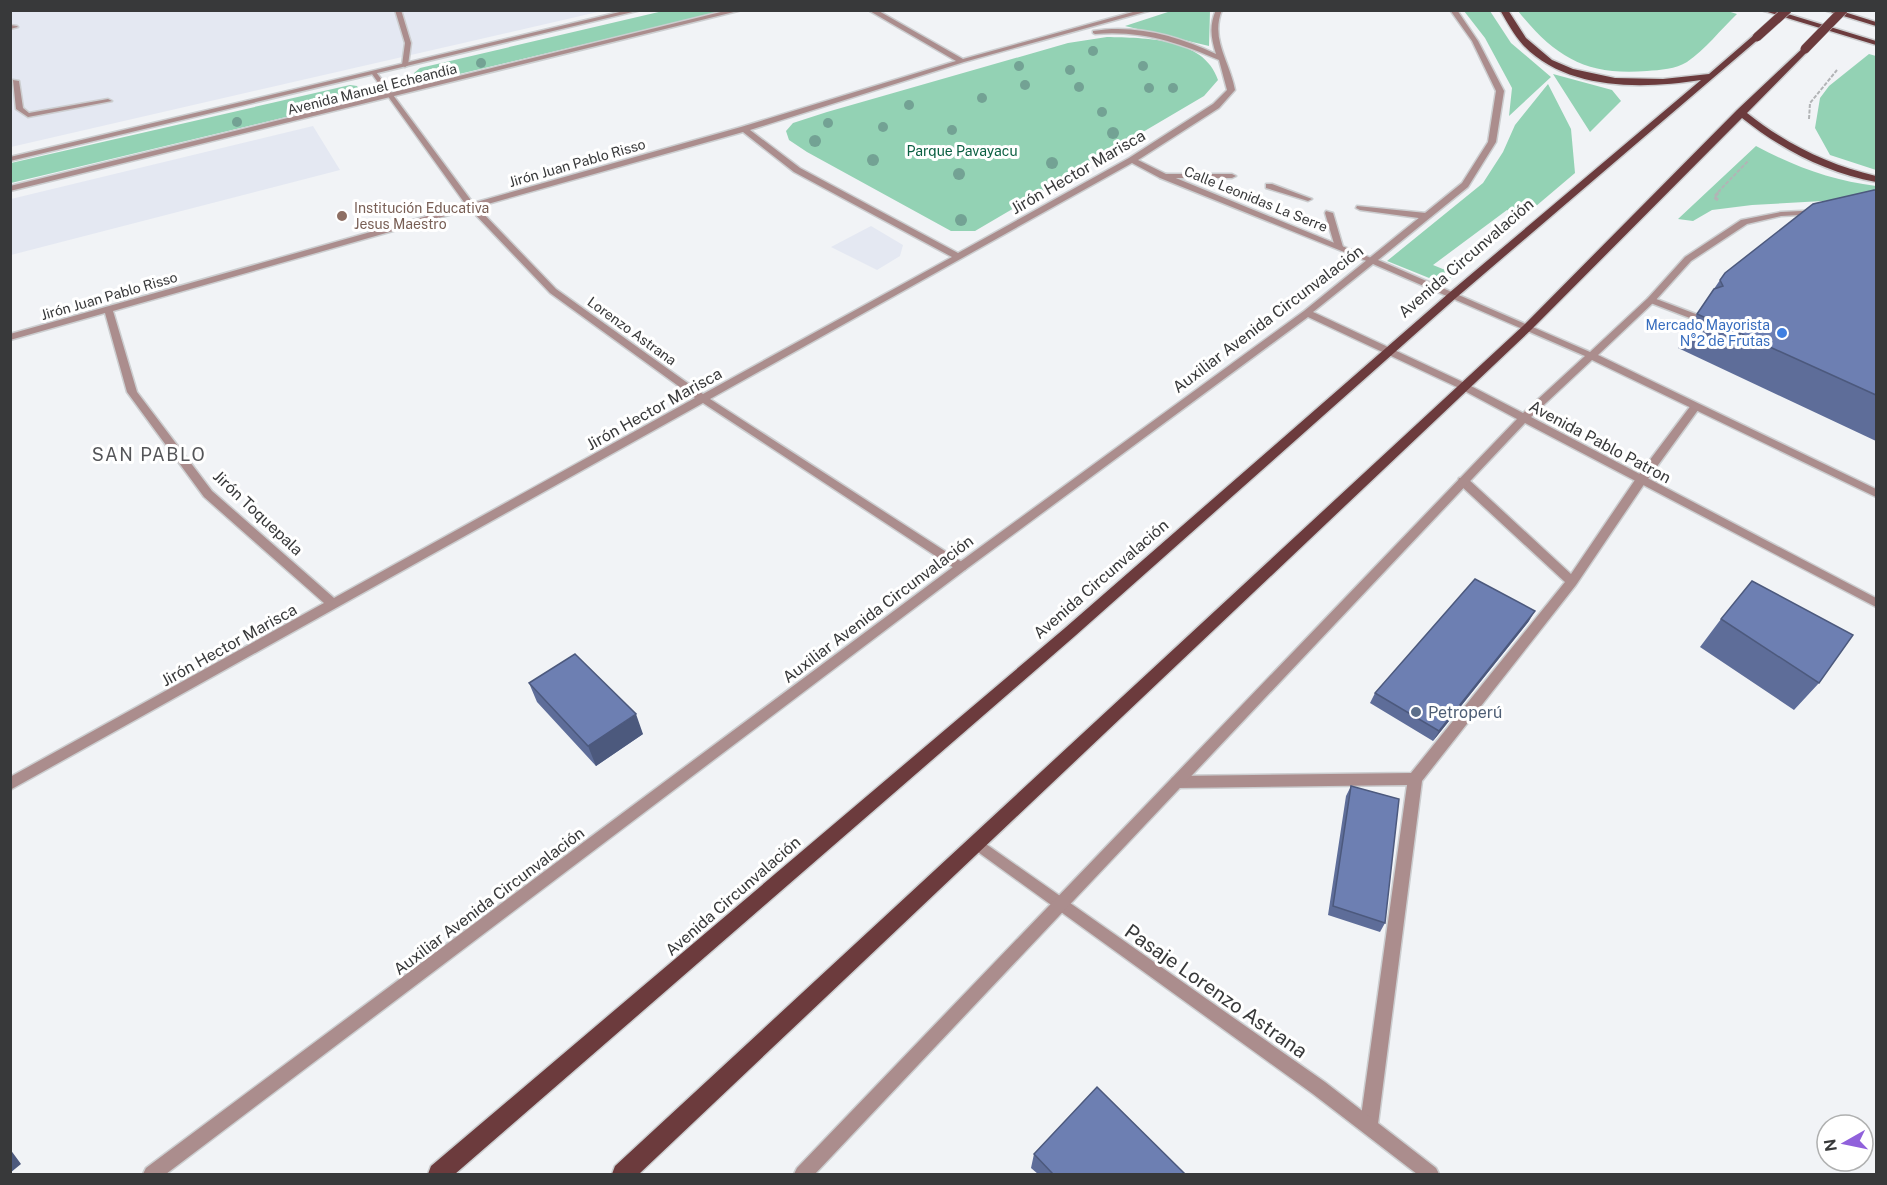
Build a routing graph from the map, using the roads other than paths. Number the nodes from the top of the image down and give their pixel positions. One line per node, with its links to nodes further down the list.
1 (398, 10): 18 (street)
2 (638, 10): 18 (street, Avenida Manuel Echeandía)
3 (739, 10): 22 (street, Avenida Manuel Echeandía)
4 (871, 10): 17 (street)
5 (1149, 10): 14 (street, Jirón Juan Pablo Risso)
6 (1219, 10): 16 (street, Jirón Hector Marisca)
7 (1453, 10): 38 (street, Auxiliar Avenida Circunvalación)
8 (1504, 10): 20 (main road)
9 (1765, 10): 15 (main road)
10 (1787, 10): 20 (main road, Avenida Circunvalación, bridge)
11 (1828, 10): 13 (main road)
12 (1843, 10): 24 (main road, bridge)
13 (1876, 24)
14 (1064, 35): 16 (street); 17 (street, Jirón Juan Pablo Risso)
15 (1876, 43)
16 (1222, 59): 27 (street, Jirón Hector Marisca)
17 (962, 62): 25 (street, Jirón Juan Pablo Risso)
18 (405, 65): 19 (street, Avenida Manuel Echeandía)
19 (374, 73): 22 (street, Lorenzo Astrana); 26 (street, Avenida Manuel Echeandía)
20 (1708, 76): 42 (main road, Avenida Circunvalación)
21 (15, 81): 23 (street)
22 (392, 96): 32 (street, Avenida Manuel Echeandía); 34 (street, Lorenzo Astrana)
23 (108, 101)
24 (1740, 112): 30 (main road); 47 (main road)
25 (744, 129): 34 (street, Jirón Juan Pablo Risso); 40 (street)
26 (10, 159)
27 (1132, 160): 28 (street, Calle Leonidas La Serre); 40 (street, Jirón Hector Marisca)
28 (1163, 176): 29 (street); 39 (street, Calle Leonidas La Serre)
29 (1232, 176)
30 (1876, 179)
31 (1269, 186): 33 (street)
32 (10, 189)
33 (1308, 199)
34 (471, 206): 44 (street, Jirón Juan Pablo Risso); 52 (street, Lorenzo Astrana)
35 (1360, 208): 38 (street)
36 (1833, 211): 43 (street)
37 (1329, 213): 39 (street)
38 (1426, 216): 41 (street, Auxiliar Avenida Circunvalación)
39 (1339, 246): 41 (street, Calle Leonidas La Serre)
40 (959, 257): 52 (street, Jirón Hector Marisca)
41 (1372, 260): 42 (street); 45 (street, Auxiliar Avenida Circunvalación)
42 (1453, 295): 47 (street); 49 (main road, Avenida Circunvalación)
43 (1651, 300): 46 (street); 50 (street)
44 (109, 310): 48 (street, Jirón Juan Pablo Risso); 61 (street, Jirón Toquepala)
45 (1307, 313): 49 (street, Avenida Pablo Patron); 58 (street, Auxiliar Avenida Circunvalación)
46 (1698, 318)
47 (1528, 327): 50 (street); 51 (main road)
48 (10, 337)
49 (1388, 353): 51 (street, Avenida Pablo Patron); 69 (main road, Avenida Circunvalación)
50 (1592, 356): 53 (street); 54 (street)
51 (1464, 386): 54 (street, Avenida Pablo Patron); 65 (main road)
52 (703, 399): 58 (street, Lorenzo Astrana); 61 (street, Jirón Hector Marisca)
53 (1696, 406): 55 (street); 57 (street)
54 (1524, 418): 55 (street, Avenida Pablo Patron); 56 (street)
55 (1641, 480): 59 (street); 60 (street, Avenida Pablo Patron)
56 (1463, 481): 59 (street); 63 (street)
57 (1876, 493)
58 (962, 567): 68 (street, Auxiliar Avenida Circunvalación)
59 (1572, 582): 62 (street)
60 (1876, 603)
61 (334, 604): 64 (street, Jirón Hector Marisca)
62 (1415, 779): 63 (street); 67 (street)
63 (1177, 782): 66 (street)
64 (10, 784)
65 (976, 843): 66 (street, Pasaje Lorenzo Astrana); 70 (main road)
66 (1059, 906): 67 (street, Pasaje Lorenzo Astrana); 71 (street)
67 (1369, 1124): 72 (street, Pasaje Lorenzo Astrana)
68 (152, 1174)
69 (439, 1174)
70 (623, 1174)
71 (803, 1174)
72 (1430, 1174)

